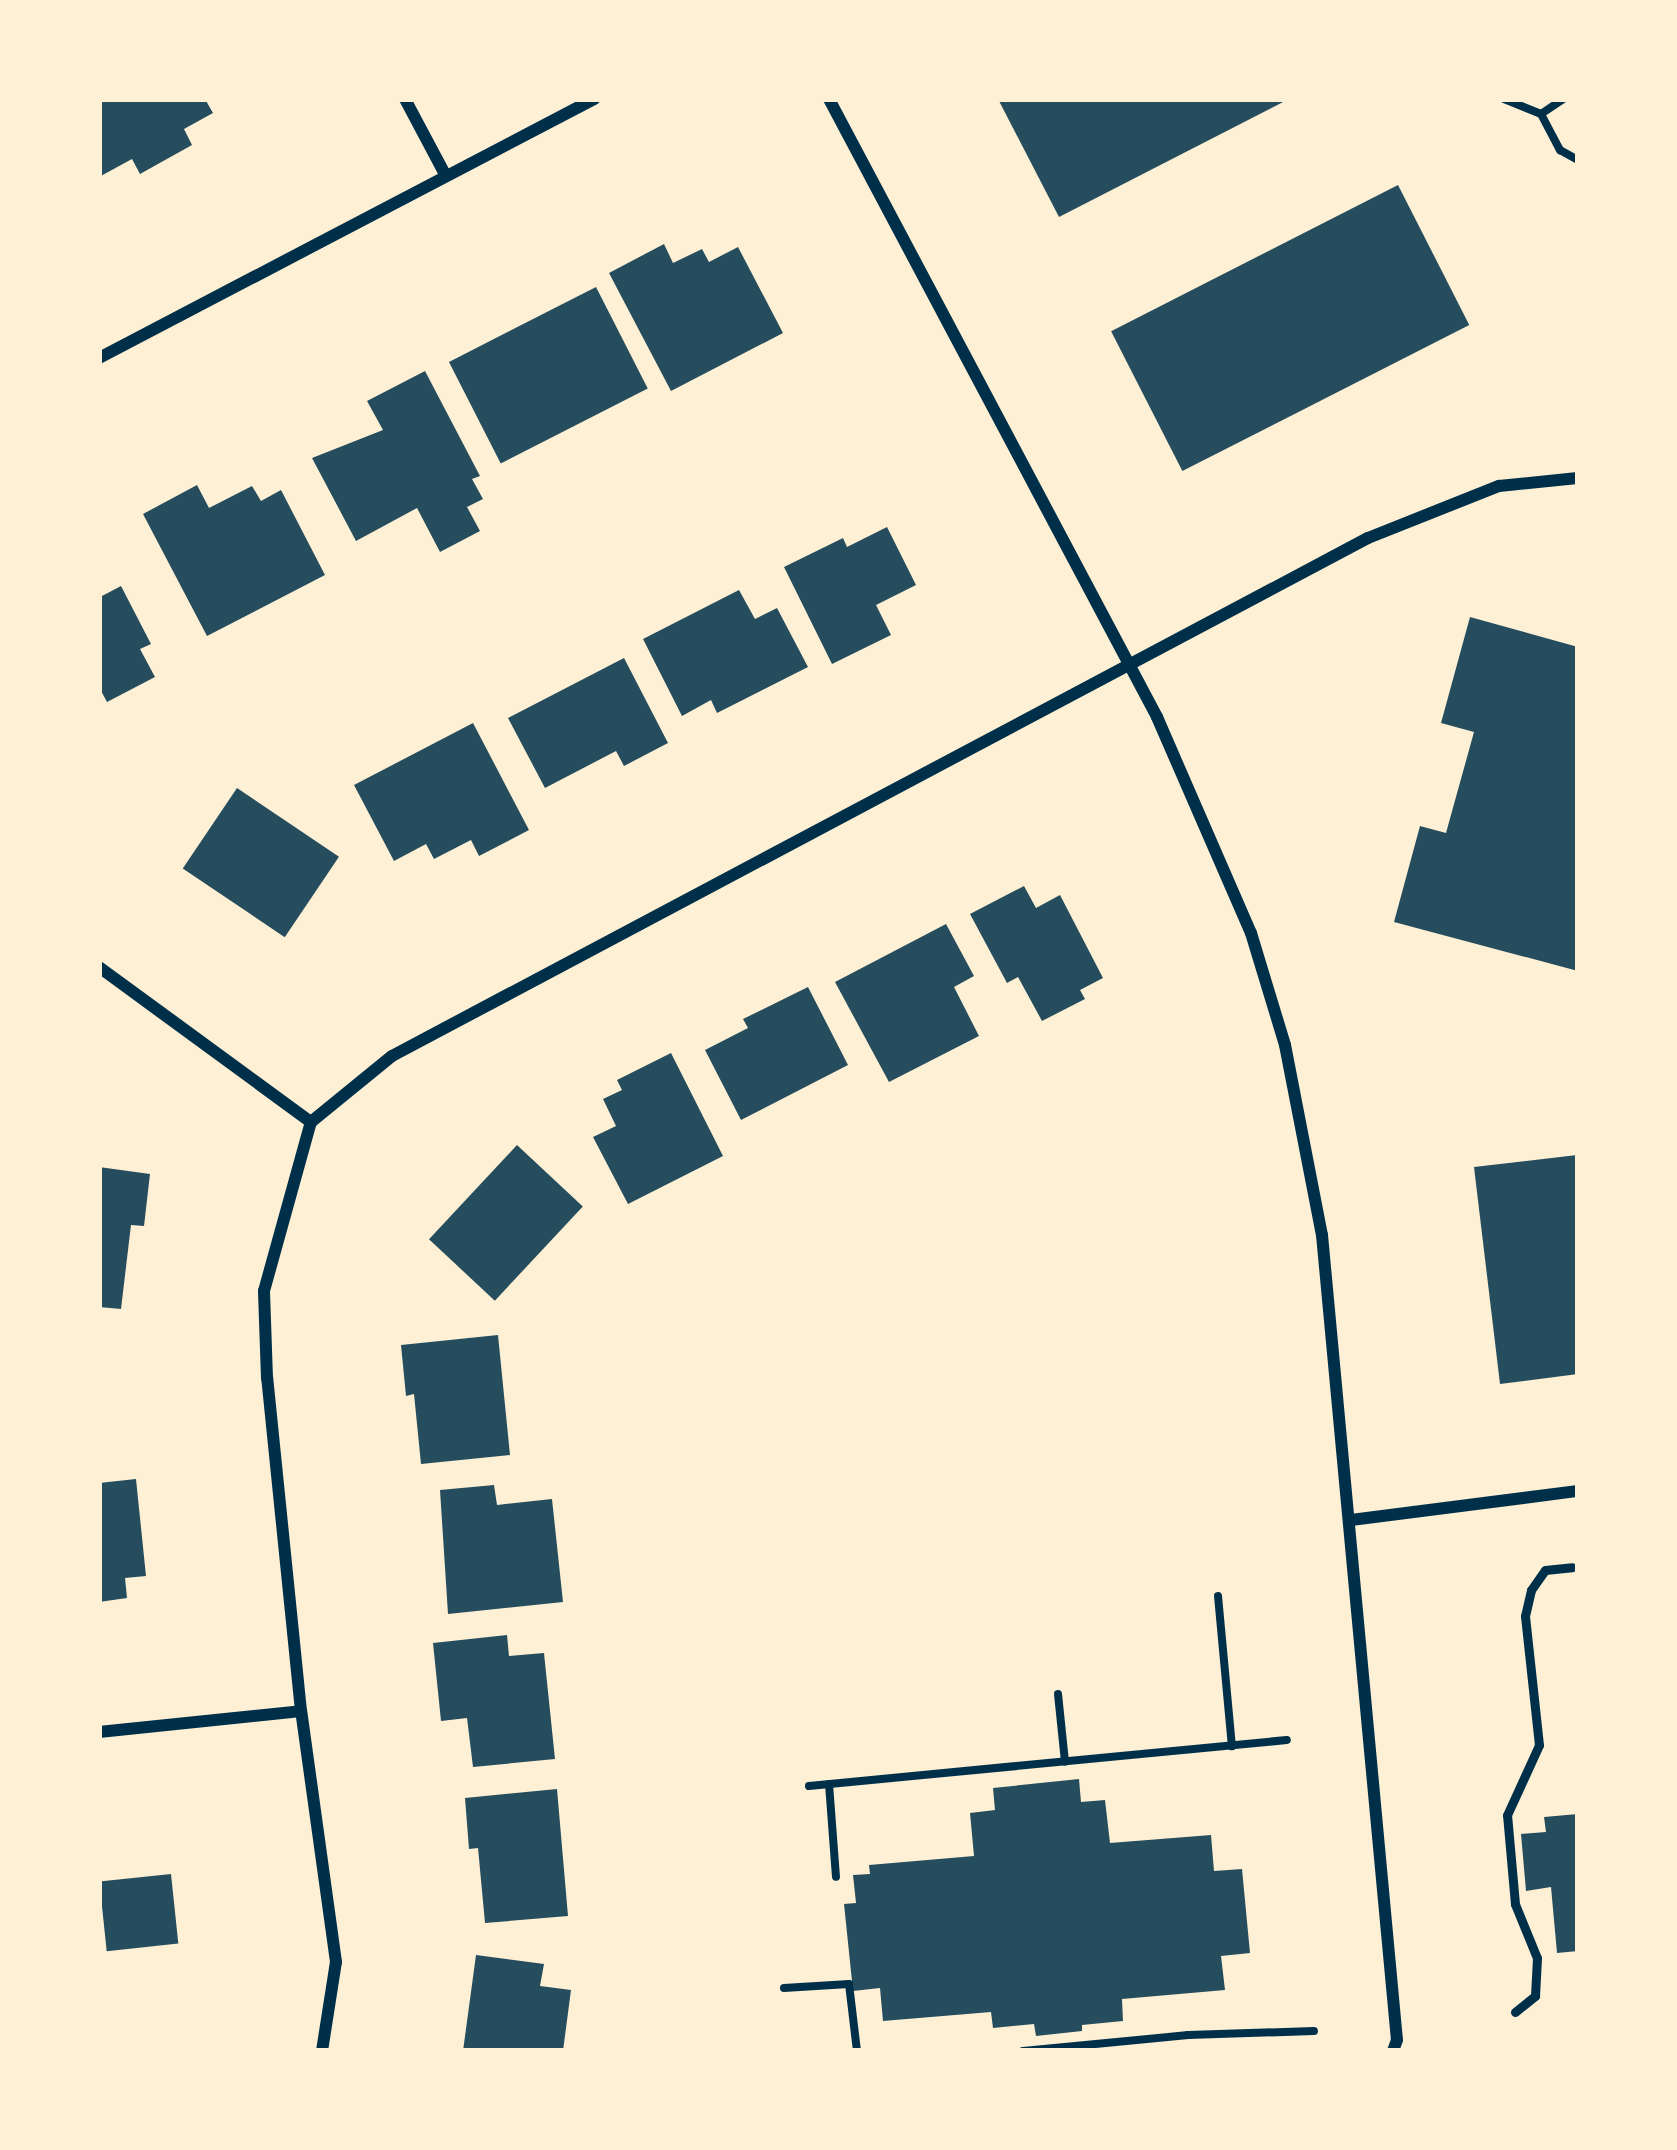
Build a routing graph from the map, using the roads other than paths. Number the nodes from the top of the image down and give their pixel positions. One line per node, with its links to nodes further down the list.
1 (405, 99): 4 (street)
2 (594, 99): 4 (street)
3 (829, 99): 7 (street)
4 (446, 176): 5 (street)
5 (99, 358)
6 (1578, 478): 7 (street)
7 (1128, 662): 9 (street); 11 (street)
8 (99, 967): 9 (street)
9 (311, 1122): 13 (street)
10 (1578, 1490): 11 (street)
11 (1351, 1520): 16 (street)
12 (1572, 1567): 15 (lane)
13 (301, 1712): 14 (street); 17 (street)
14 (99, 1732)
15 (1516, 2012)
16 (1398, 2048)
17 (322, 2051)

